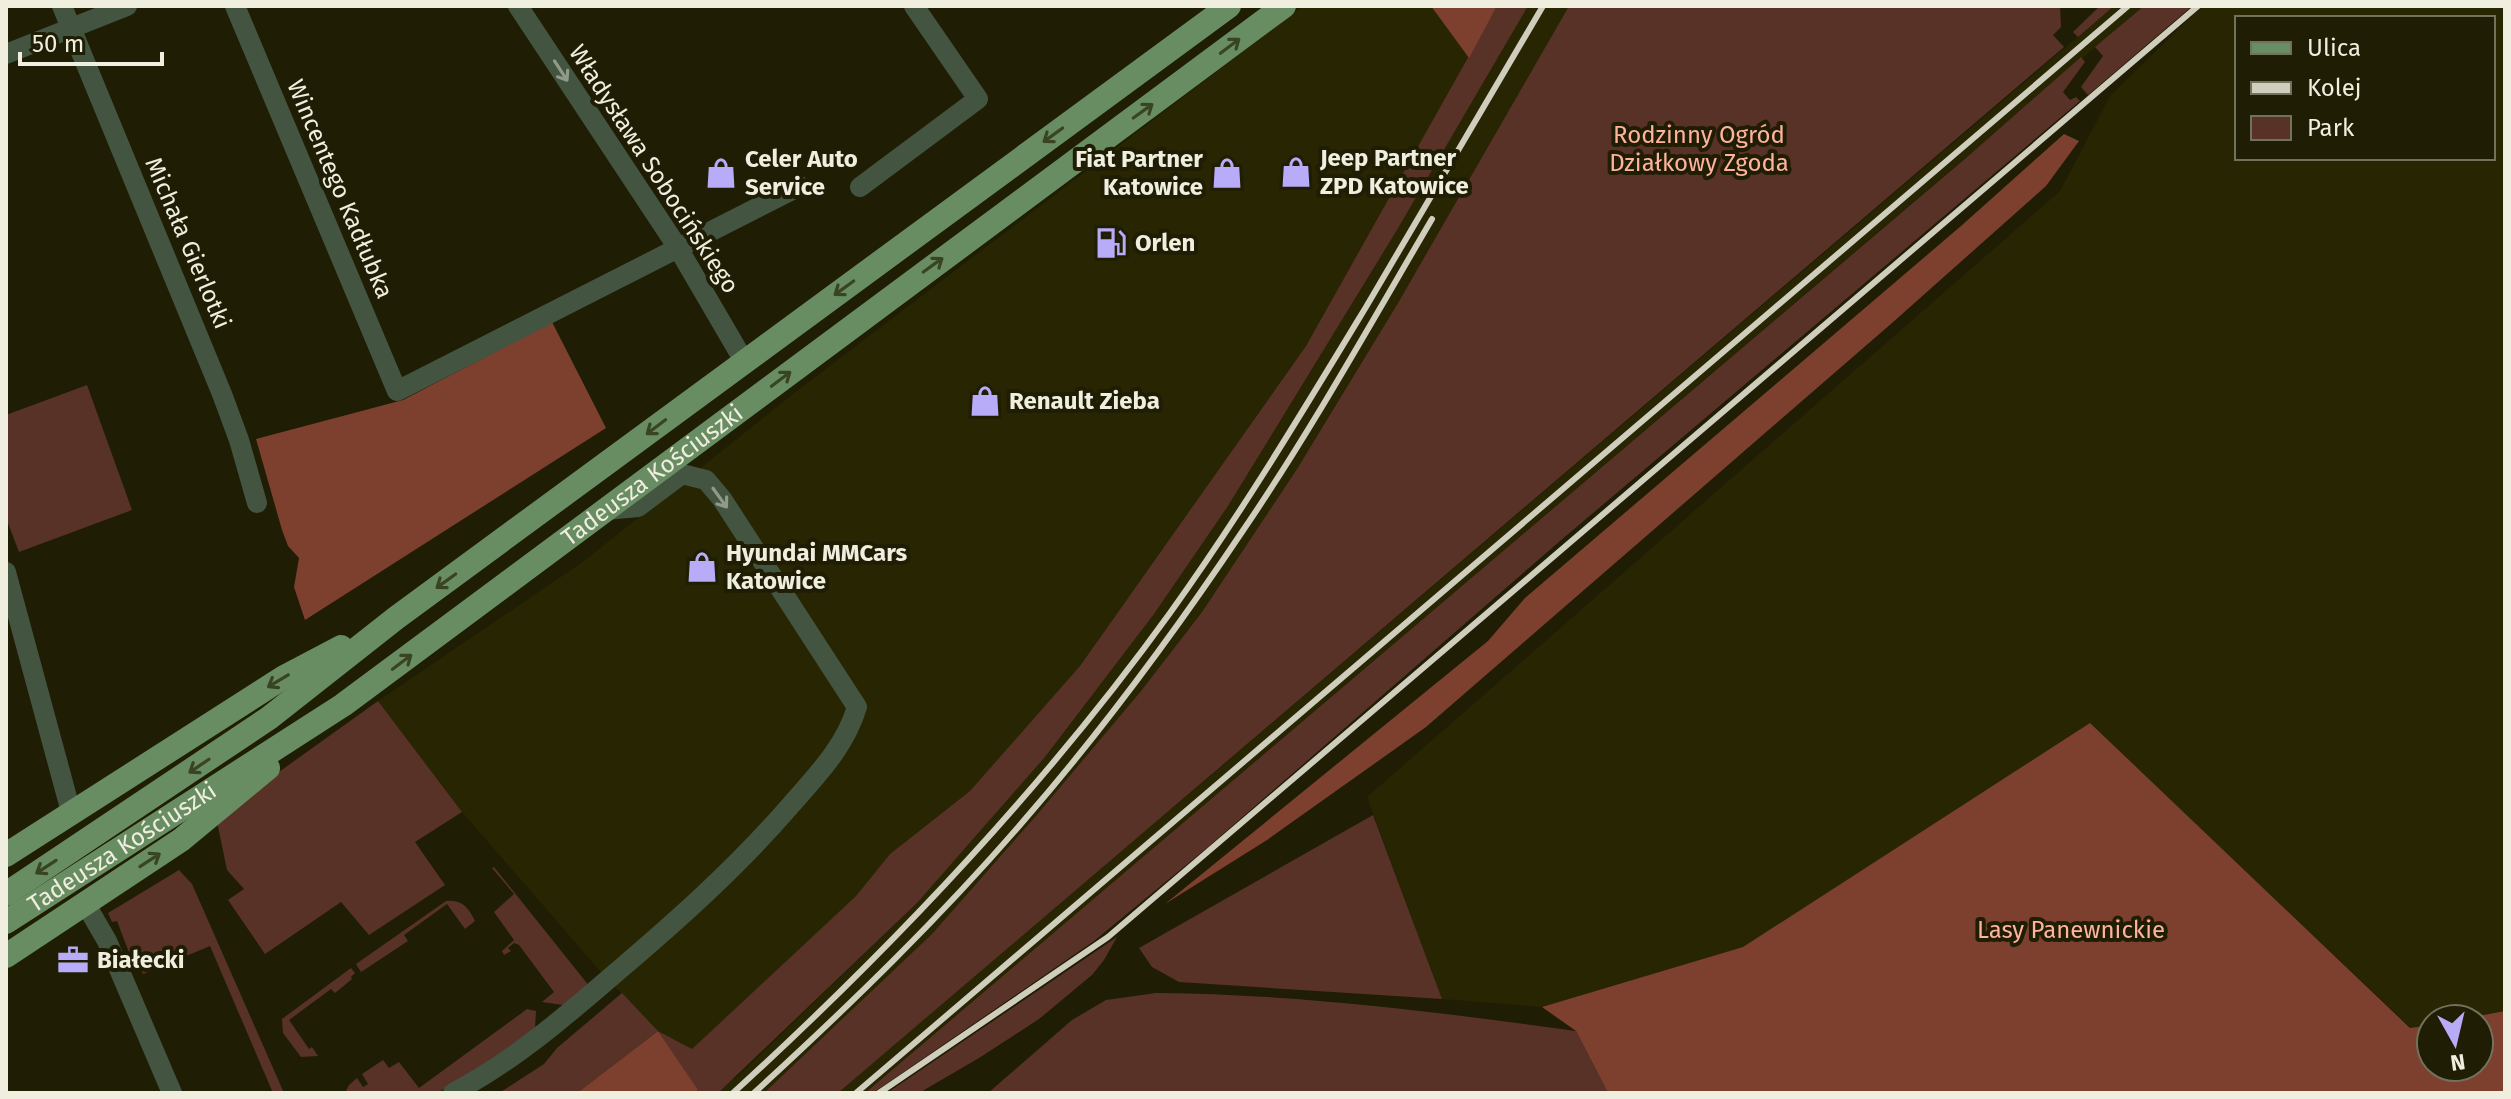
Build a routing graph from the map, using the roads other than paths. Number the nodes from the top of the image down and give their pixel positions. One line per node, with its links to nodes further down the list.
1 (62, 6): 8 (street, Michała Gierlotki)
2 (127, 6): 8 (street)
3 (235, 6): 12 (street, Wincentego Kadłubka)
4 (518, 6): 12 (street, Władysława Sobocińskiego, one-way to 12)
5 (1229, 6): 13 (main road, Tadeusza Kościuszki, one-way to 13)
6 (1284, 6): 15 (main road, Tadeusza Kościuszki, one-way to 6)
7 (919, 8): 11 (street)
8 (71, 29): 9 (street); 14 (street, Michała Gierlotki)
9 (6, 54)
10 (800, 186): 12 (street)
11 (860, 187)
12 (678, 248): 13 (street, Władysława Sobocińskiego)
13 (744, 361): 17 (main road, Tadeusza Kościuszki, one-way to 17)
14 (257, 503)
15 (606, 510): 18 (main road, Tadeusza Kościuszki, one-way to 15); 26 (street, one-way to 26)
16 (7, 582): 19 (street)
17 (396, 618): 19 (main road, one-way to 19); 21 (main road, Tadeusza Kościuszki, one-way to 21)
18 (343, 705): 22 (main road, one-way to 18); 23 (main road, Tadeusza Kościuszki)
19 (71, 812): 20 (main road)
20 (6, 855)
21 (6, 894)
22 (85, 903): 24 (main road); 25 (street)
23 (6, 922)
24 (6, 956)
25 (172, 1093)
26 (453, 1093)

